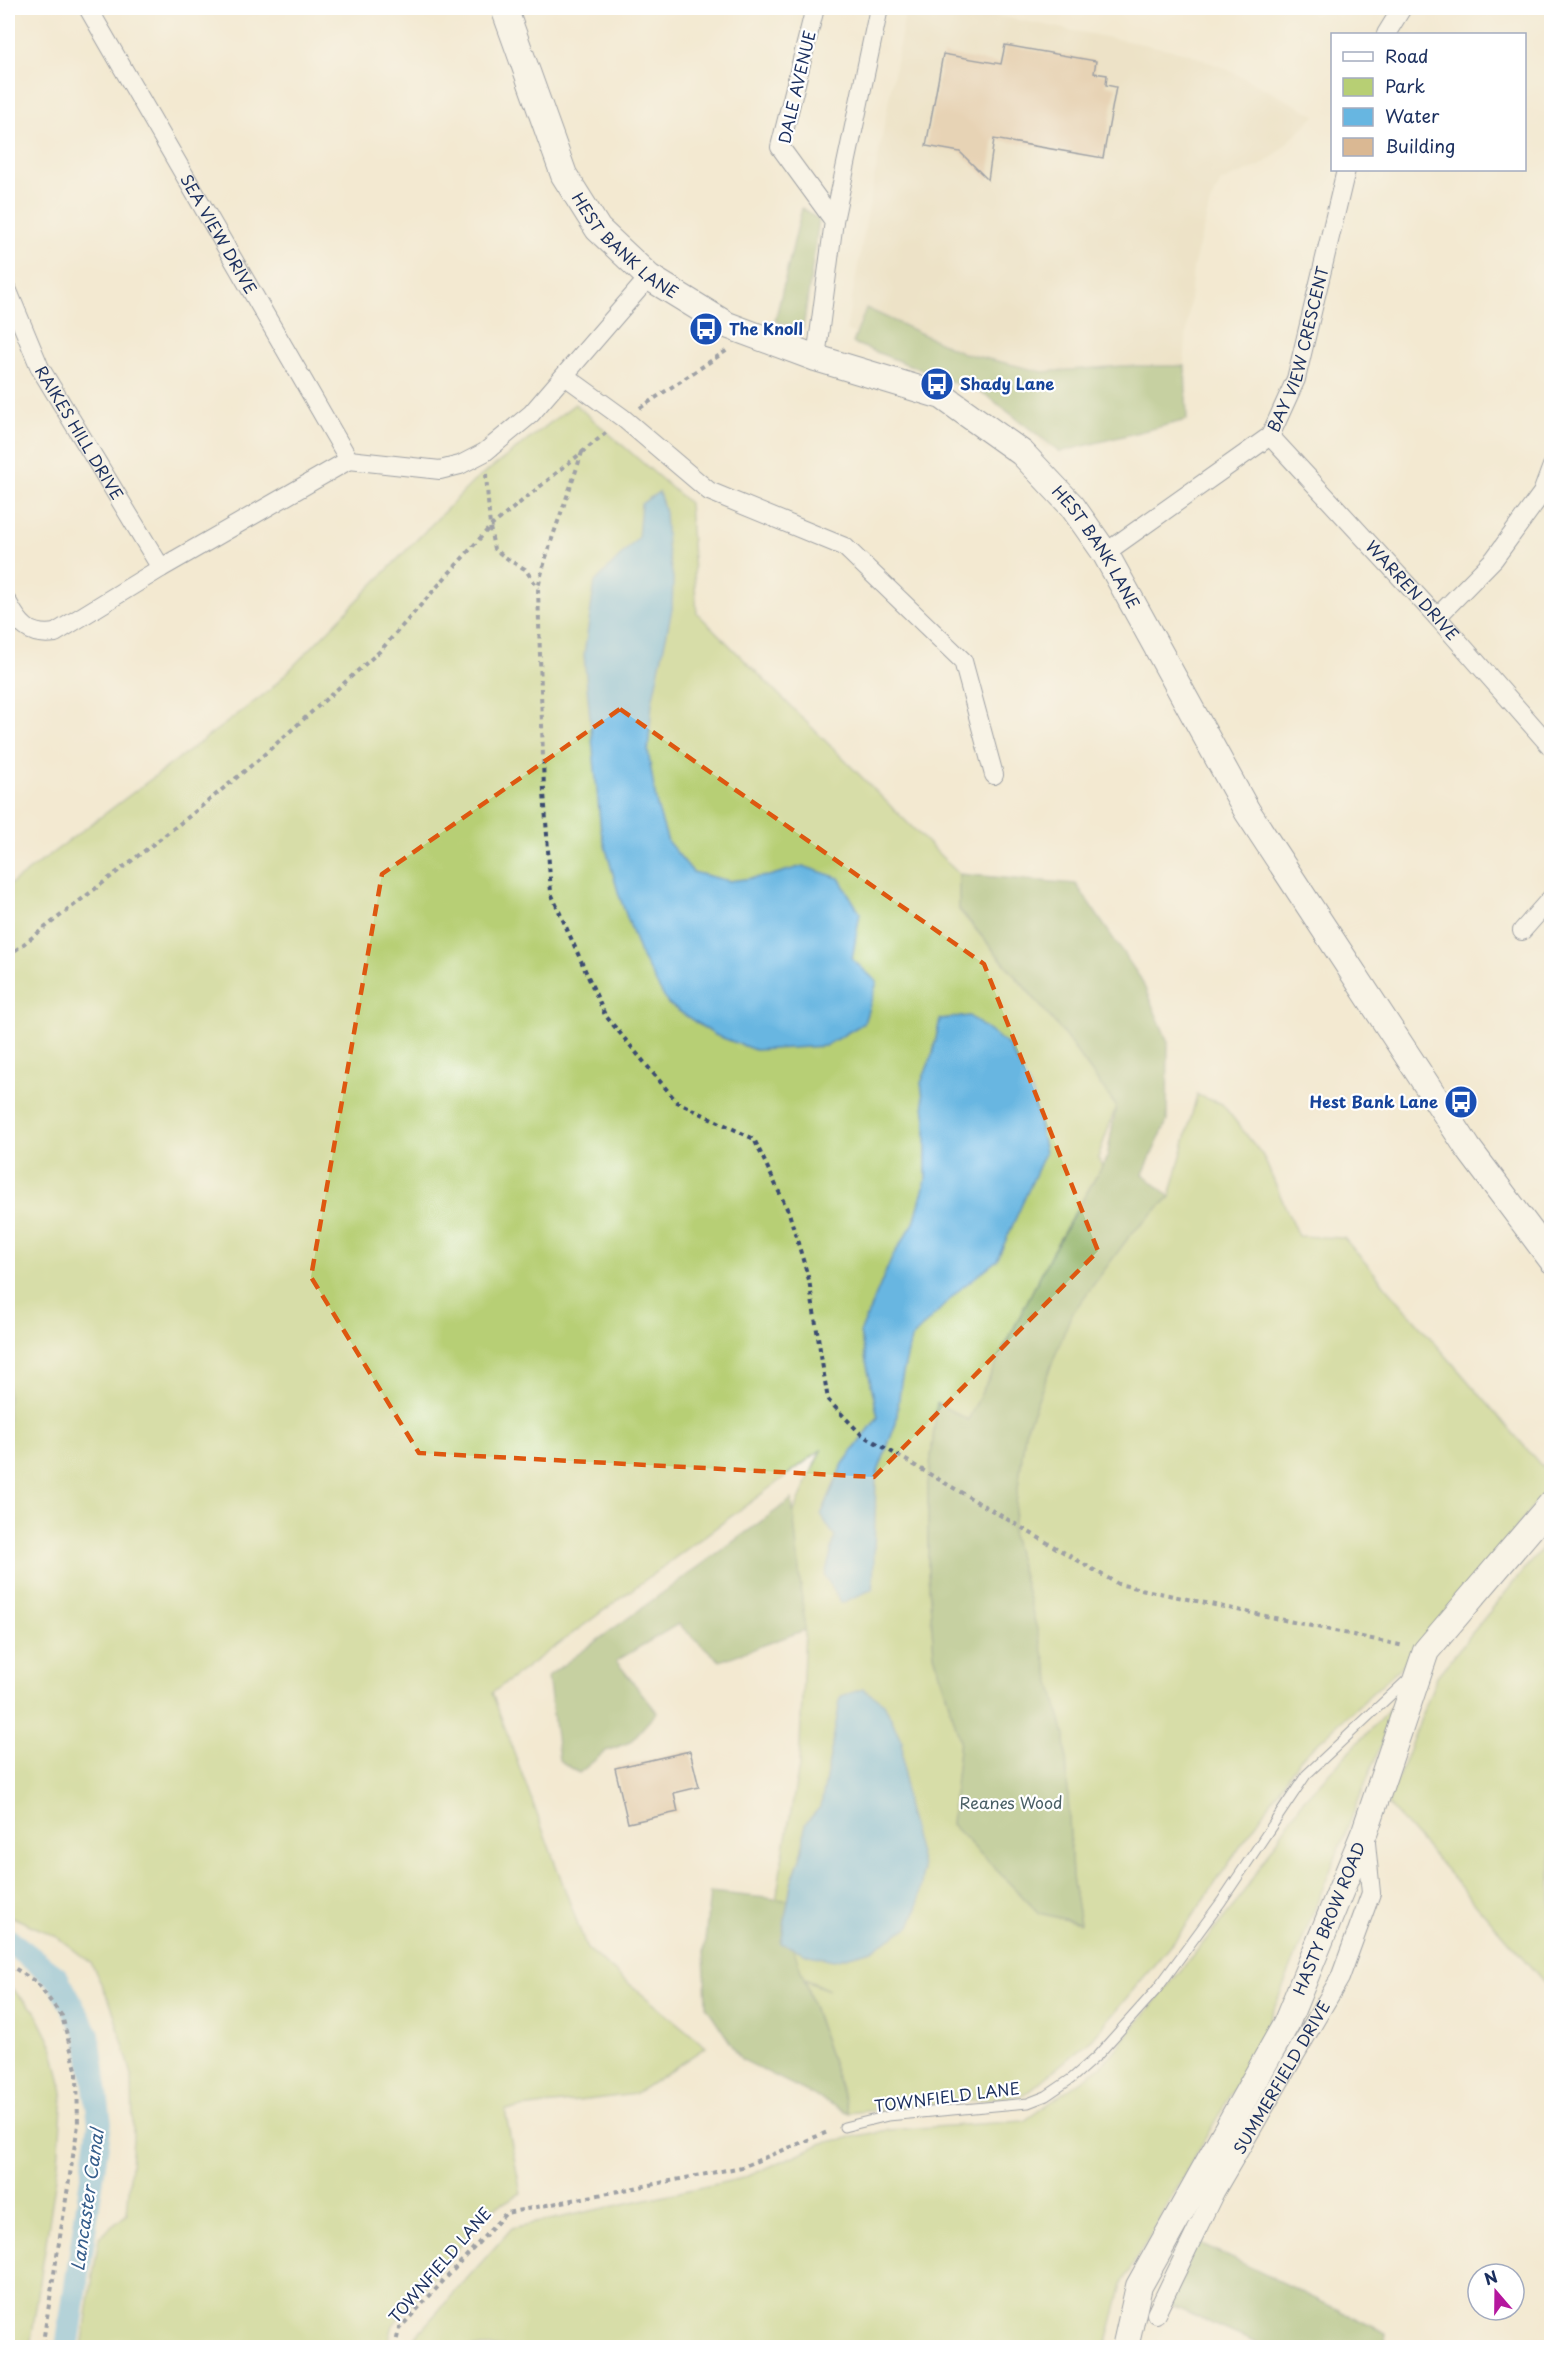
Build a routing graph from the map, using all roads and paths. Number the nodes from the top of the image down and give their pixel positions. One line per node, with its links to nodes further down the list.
1 (88, 8): 18 (street, SEA VIEW DRIVE)
2 (504, 8): 9 (street, HEST BANK LANE)
3 (815, 8): 8 (street, DALE AVENUE)
4 (879, 8): 8 (street)
5 (1402, 8): 6 (street)
6 (1387, 33)
7 (1346, 171): 15 (street, BAY VIEW CRESCENT)
8 (834, 221): 12 (street)
9 (649, 277): 11 (street, HEST BANK LANE); 13 (street)
10 (8, 291): 22 (street, RAIKES HILL DRIVE)
11 (752, 334): 12 (street, HEST BANK LANE); 14 (path)
12 (816, 358): 21 (street, HEST BANK LANE)
13 (565, 376): 14 (street); 16 (street)
14 (623, 418): 17 (path); 27 (street)
15 (1270, 436): 21 (street, BAY VIEW CRESCENT); 25 (street, WARREN DRIVE)
16 (485, 452): 18 (street); 20 (path)
17 (582, 452): 20 (path); 23 (path)
18 (350, 460): 22 (street)
19 (1551, 466): 25 (street)
20 (490, 526): 23 (path); 30 (path)
21 (1105, 553): 31 (street, HEST BANK LANE)
22 (161, 568): 24 (street)
23 (538, 588): 33 (path)
24 (8, 603)
25 (1437, 617): 26 (street, WARREN DRIVE)
26 (1551, 748)
27 (994, 775)
28 (1551, 897): 29 (street)
29 (1522, 931)
30 (8, 956)
31 (1551, 1260)
32 (1551, 1503): 33 (street, HASTY BROW ROAD)
33 (1422, 1660): 34 (street, HASTY BROW ROAD); 36 (lane, TOWNFIELD LANE)
34 (1365, 1831): 37 (street, SUMMERFIELD DRIVE); 40 (street, HASTY BROW ROAD)
35 (8, 1964): 38 (path)
36 (844, 2127): 39 (path, TOWNFIELD LANE)
37 (1156, 2314)
38 (42, 2348)
39 (395, 2348)
40 (1125, 2348)

